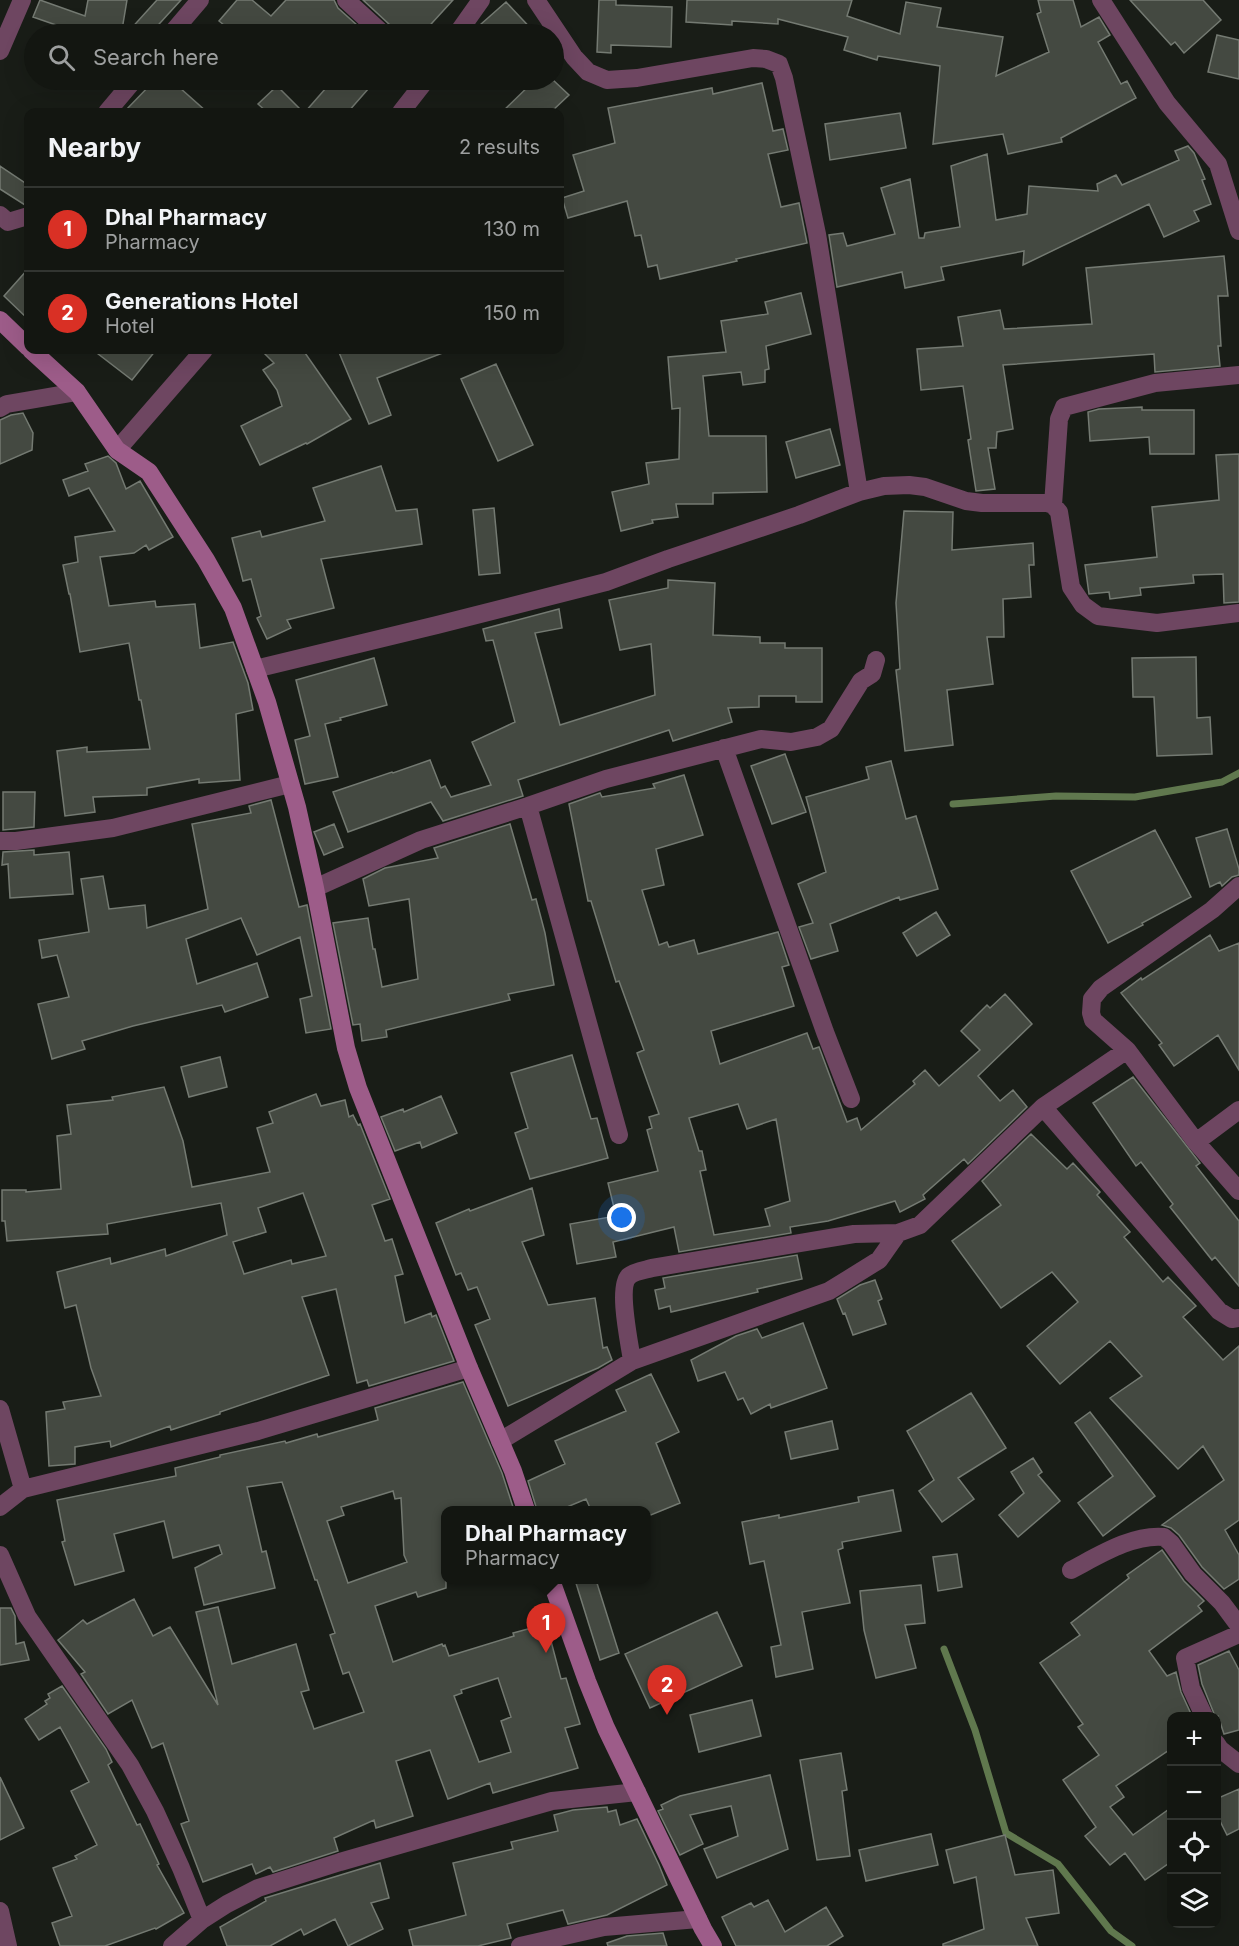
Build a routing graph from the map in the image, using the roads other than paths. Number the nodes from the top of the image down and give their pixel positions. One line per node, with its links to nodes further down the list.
1 (22, 0): 12 (street)
2 (200, 0): 7 (street)
3 (346, 0): 8 (street)
4 (481, 0): 9 (street)
5 (536, 0): 10 (street)
6 (1101, 0): 19 (street)
7 (180, 24)
8 (371, 24)
9 (464, 24)
10 (552, 24)
11 (564, 42): 28 (street)
12 (0, 51)
13 (126, 90): 15 (street)
14 (418, 90): 16 (street)
15 (110, 108)
16 (404, 108)
17 (0, 216): 18 (street)
18 (24, 217)
19 (1239, 231)
20 (0, 320): 21 (street)
21 (24, 342)
22 (36, 354): 25 (street)
23 (201, 354): 27 (street)
24 (1239, 375): 29 (street)
25 (76, 392): 26 (street); 27 (street)
26 (0, 408)
27 (117, 450): 32 (street)
28 (860, 492): 29 (street); 32 (street)
29 (1053, 505): 30 (street)
30 (1239, 613)
31 (876, 660): 33 (street)
32 (255, 669): 34 (street)
33 (724, 748): 35 (street); 40 (street)
34 (290, 784): 36 (street); 38 (street)
35 (528, 806): 38 (street); 43 (street)
36 (0, 841)
37 (1239, 886): 39 (street)
38 (315, 888): 49 (street)
39 (1127, 1050): 41 (street); 44 (street)
40 (851, 1100)
41 (1043, 1107): 46 (street); 47 (street)
42 (1239, 1110): 44 (street)
43 (618, 1136)
44 (1196, 1142): 45 (street)
45 (1239, 1191)
46 (898, 1233): 48 (street); 48 (street)
47 (1239, 1318)
48 (632, 1361): 51 (street)
49 (469, 1368): 51 (street); 52 (street)
50 (0, 1409): 52 (street)
51 (500, 1441): 53 (street)
52 (23, 1489): 54 (street)
53 (524, 1506)
54 (0, 1507)
55 (0, 1555): 66 (street)
56 (1071, 1570): 58 (street)
57 (552, 1584): 63 (street)
58 (1239, 1626)
59 (1239, 1634): 60 (street)
60 (1202, 1712)
61 (1221, 1750): 62 (street)
62 (1239, 1764)
63 (637, 1792): 65 (street); 66 (street)
64 (0, 1911): 67 (street)
65 (698, 1919): 69 (street); 70 (street)
66 (202, 1920): 68 (street)
67 (8, 1946)
68 (172, 1946)
69 (520, 1946)
70 (713, 1946)

